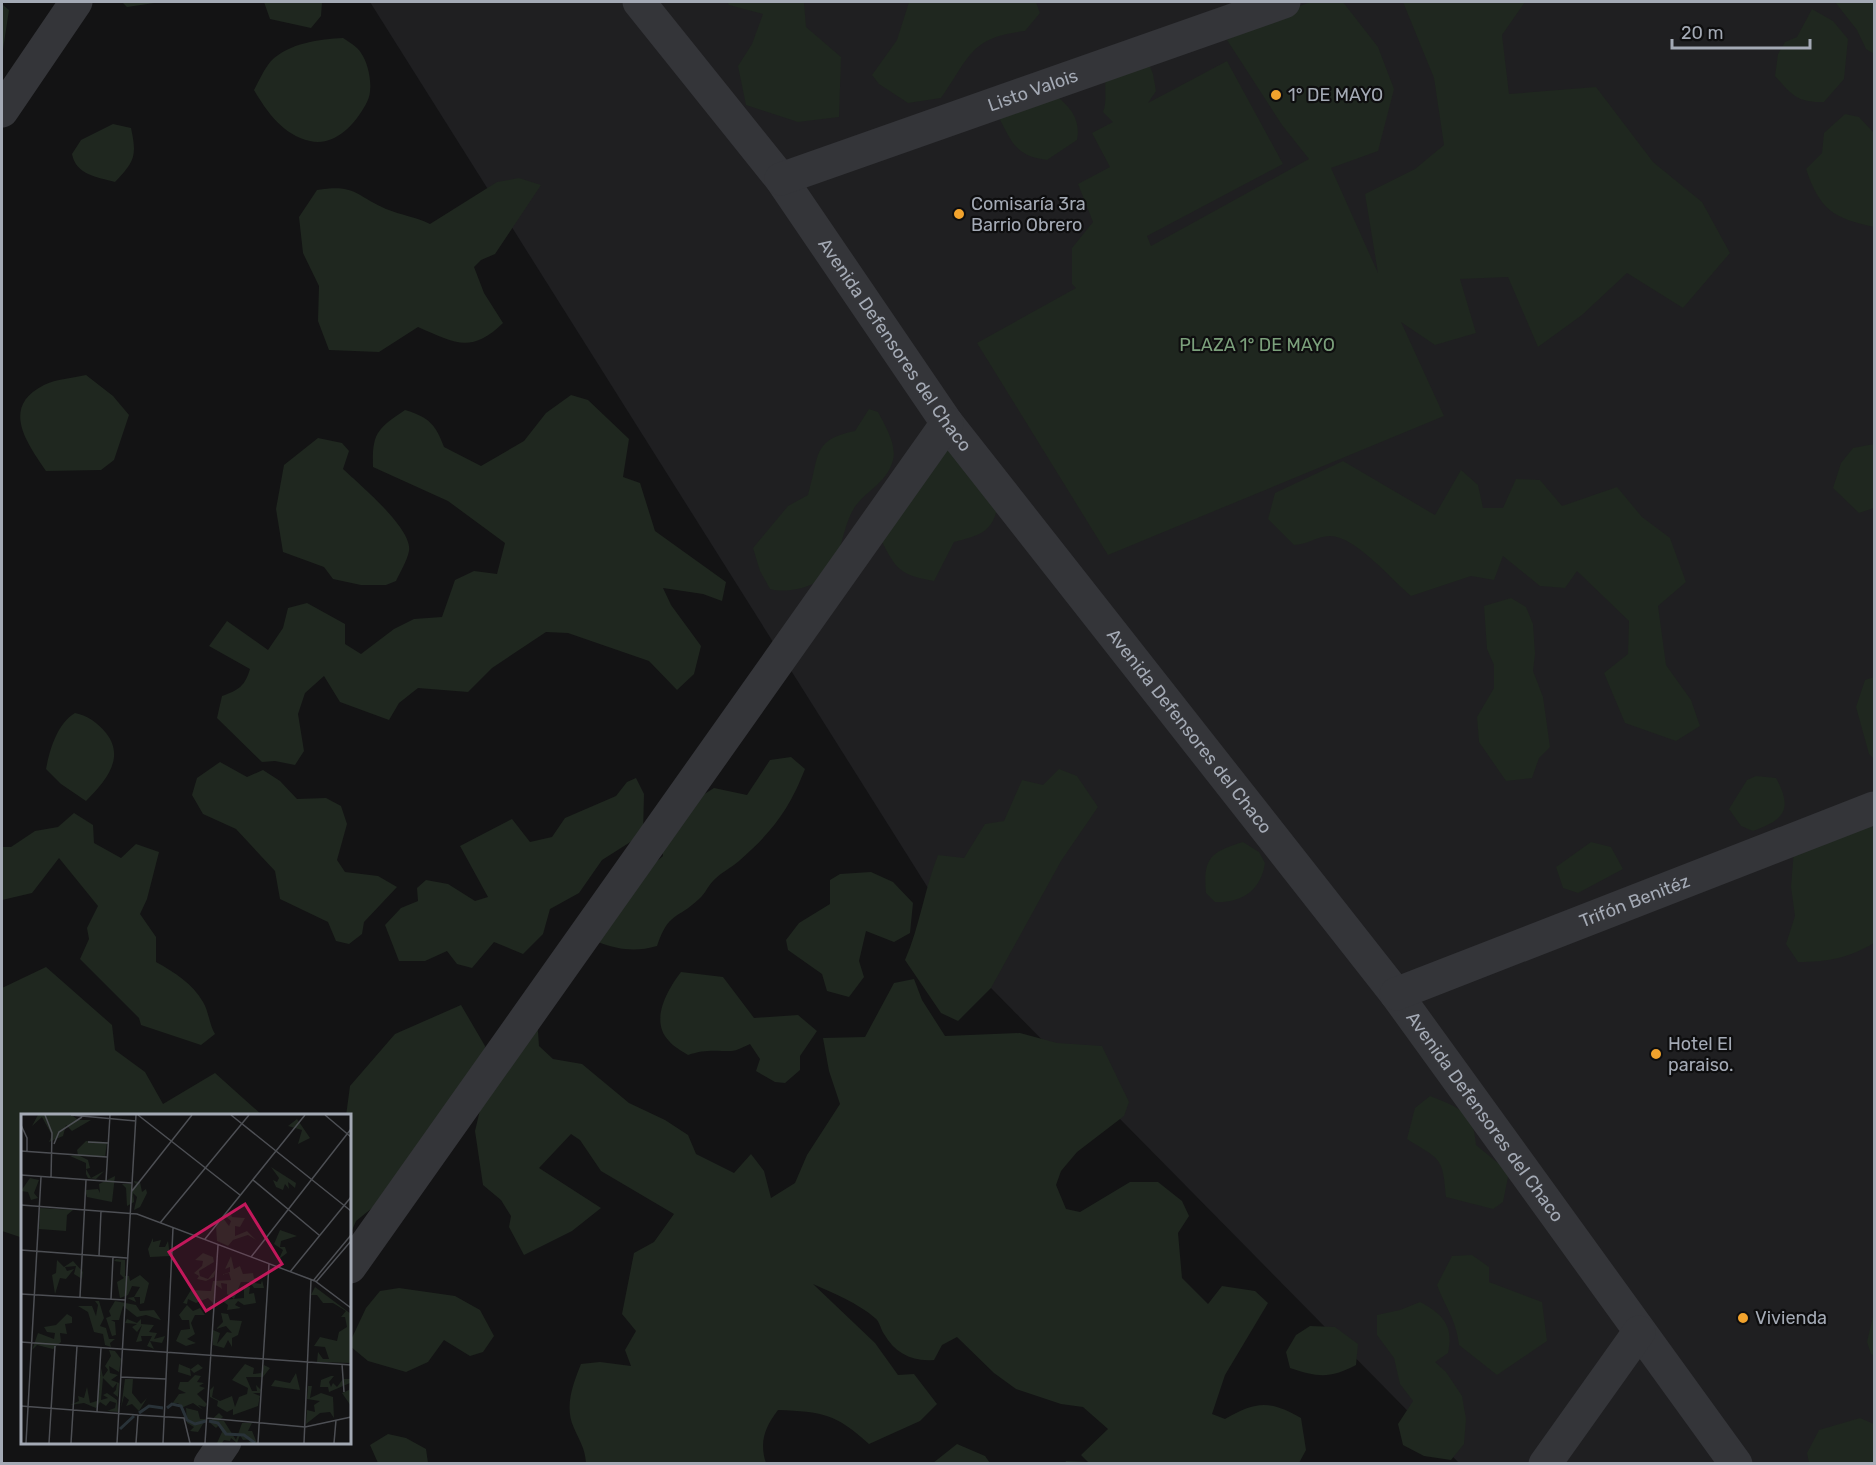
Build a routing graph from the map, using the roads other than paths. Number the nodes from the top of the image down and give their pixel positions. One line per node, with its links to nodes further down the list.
1 (76, 2): 4 (street)
2 (639, 2): 5 (street, Avenida Defensores del Chaco)
3 (1284, 2): 5 (street, Listo Valois)
4 (2, 111)
5 (781, 179): 6 (street, Avenida Defensores del Chaco)
6 (947, 423): 8 (street, Avenida Defensores del Chaco); 9 (street)
7 (1875, 808): 8 (street, Trifón Benitéz)
8 (1396, 994): 10 (street, Avenida Defensores del Chaco)
9 (351, 1266)
10 (1639, 1332): 13 (street); 14 (street, Avenida Defensores del Chaco)
11 (224, 1444): 12 (street)
12 (210, 1464)
13 (1545, 1464)
14 (1736, 1464)

